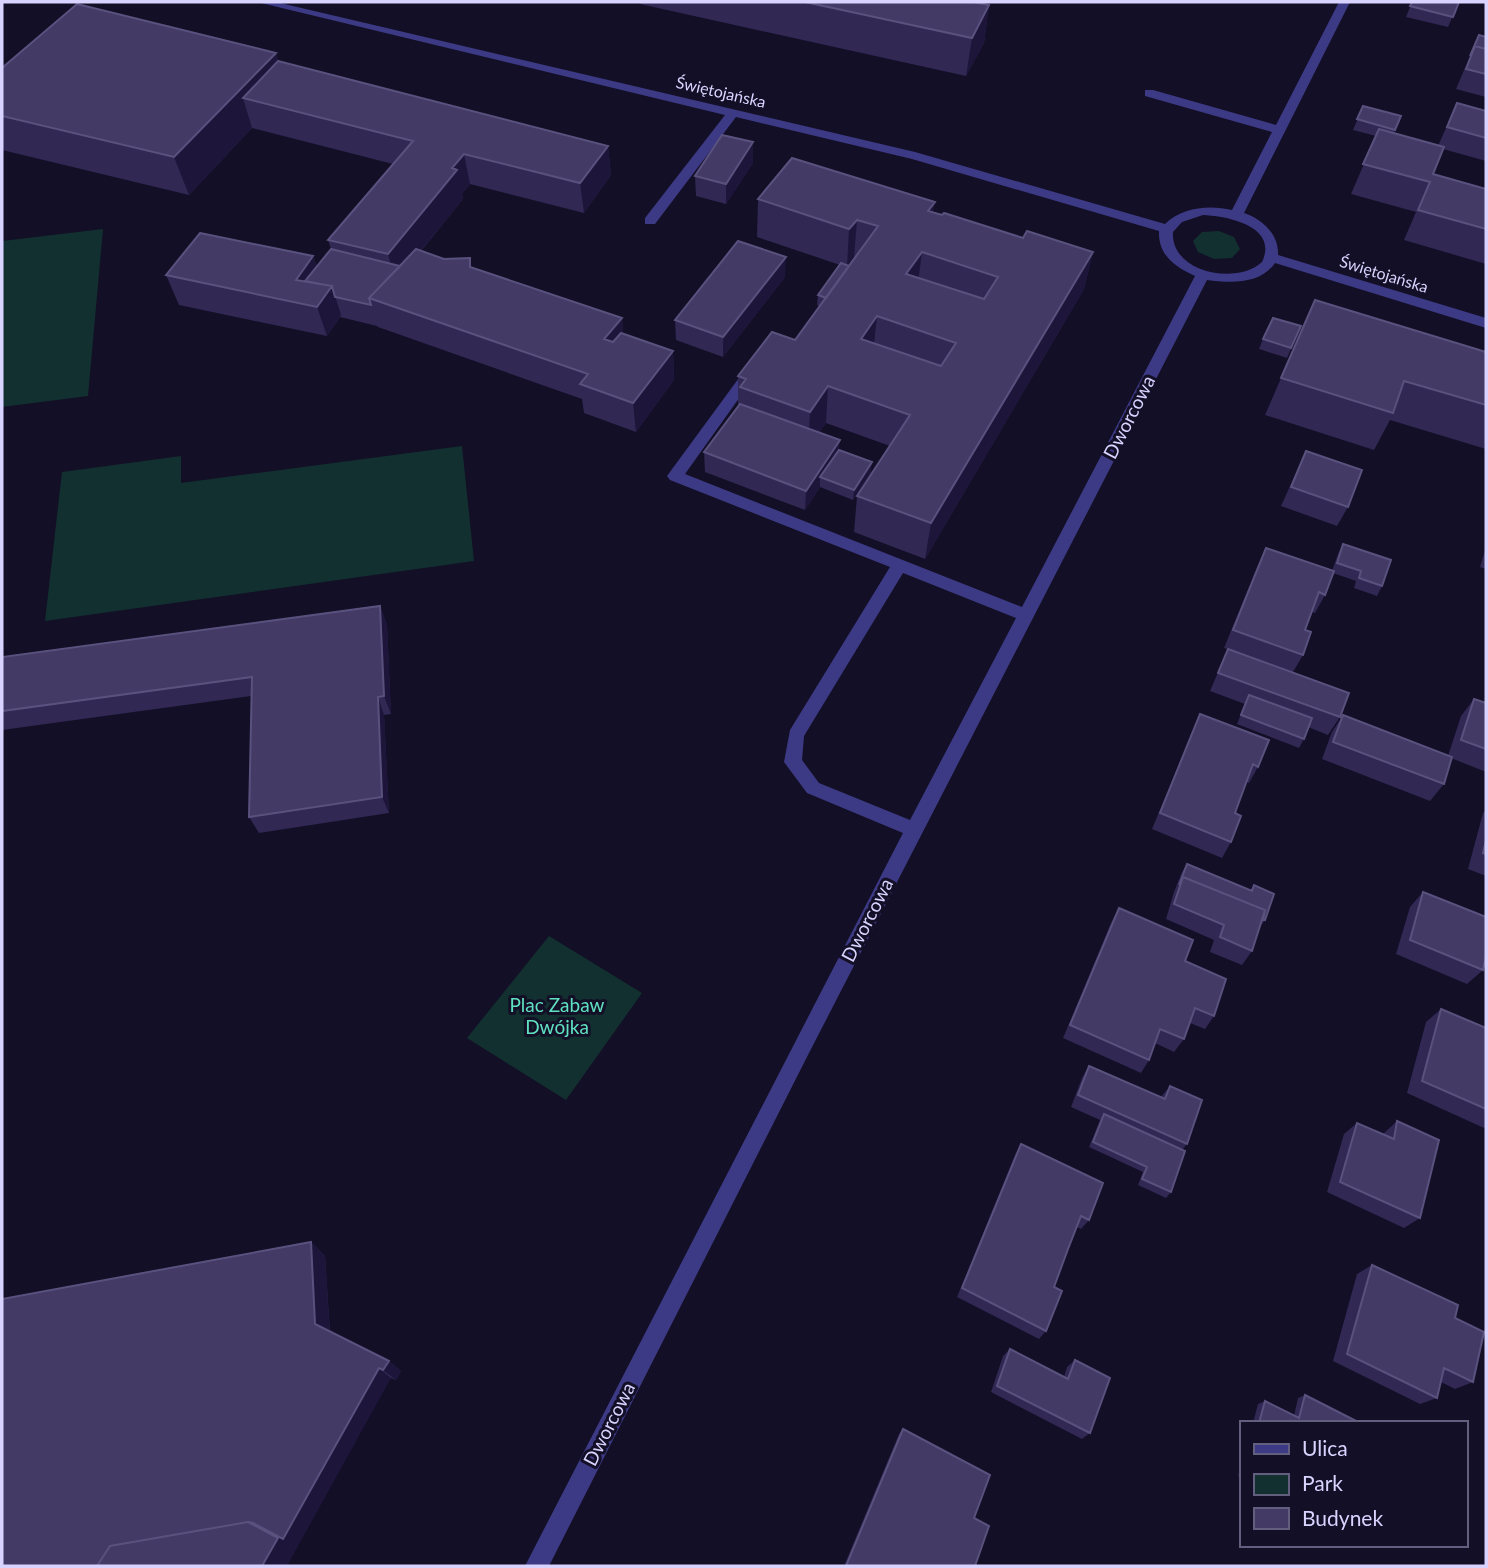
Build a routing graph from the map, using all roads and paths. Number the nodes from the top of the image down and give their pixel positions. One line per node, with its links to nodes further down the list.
1 (263, 2): 4 (street, Świętojańska)
2 (1345, 2): 5 (street)
3 (1149, 93): 5 (street)
4 (733, 113): 7 (street); 8 (street, Świętojańska)
5 (1279, 130): 6 (street)
6 (1236, 215): 8 (street); 9 (street)
7 (650, 221)
8 (1167, 229): 10 (street)
9 (1272, 258): 10 (street); 11 (street, Świętojańska)
10 (1202, 275): 14 (street, Dworcowa)
11 (1486, 323)
12 (754, 367): 13 (street)
13 (901, 564): 14 (street); 15 (street)
14 (1026, 615): 15 (street, Dworcowa)
15 (915, 829): 16 (street, Dworcowa)
16 (537, 1566)

